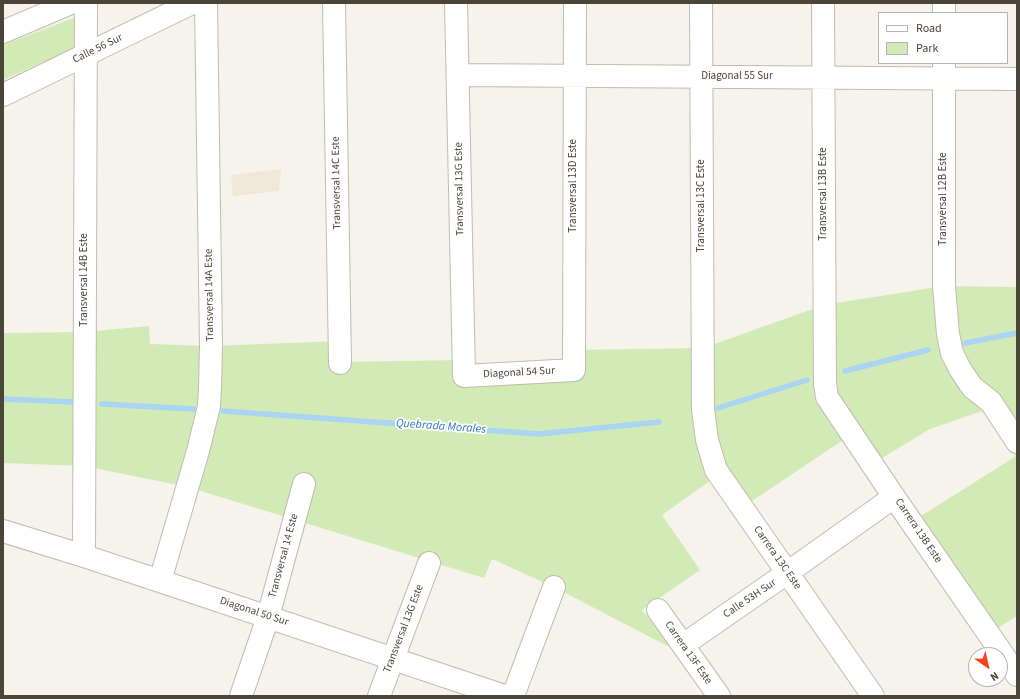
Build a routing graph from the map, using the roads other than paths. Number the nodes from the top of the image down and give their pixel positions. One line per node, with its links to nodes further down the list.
1 (71, 3): 10 (street)
2 (86, 3): 11 (street, Transversal 14B Este)
3 (192, 3): 11 (street, Calle 56 Sur)
4 (206, 3): 31 (street, Transversal 14A Este)
5 (334, 3): 19 (street, Transversal 14C Este)
6 (456, 3): 13 (street, Transversal 13G Este)
7 (575, 3): 14 (street, Transversal 13D Este)
8 (701, 3): 15 (street, Transversal 13C Este)
9 (823, 3): 16 (street, Transversal 13B Este)
10 (3, 32)
11 (85, 55): 18 (street, Calle 56 Sur); 28 (street, Transversal 14B Este)
12 (944, 71): 16 (street, Diagonal 55 Sur); 17 (street, Diagonal 55 Sur); 24 (street, Transversal 12B Este)
13 (458, 75): 14 (street, Diagonal 55 Sur); 21 (street, Transversal 13G Este)
14 (575, 76): 15 (street, Diagonal 55 Sur); 20 (street, Transversal 13D Este)
15 (702, 77): 16 (street, Diagonal 55 Sur); 23 (street, Transversal 13C Este)
16 (823, 78): 22 (street, Transversal 13B Este)
17 (1017, 79)
18 (3, 95)
19 (340, 362)
20 (574, 370): 21 (street, Diagonal 54 Sur)
21 (464, 376)
22 (825, 384): 26 (street, Carrera 13B Este)
23 (703, 409): 30 (street, Carrera 13C Este)
24 (1017, 442)
25 (304, 484): 34 (street, Transversal 14 Este)
26 (894, 496): 30 (street, Calle 53H Sur); 37 (street, Carrera 13B Este)
27 (3, 532): 28 (street, Diagonal 50 Sur)
28 (84, 556): 31 (street, Diagonal 50 Sur)
29 (429, 563): 36 (street, Transversal 13G Este)
30 (787, 573): 35 (street, Calle 53H Sur); 43 (street, Carrera 13C Este)
31 (160, 581): 34 (street, Diagonal 50 Sur)
32 (554, 587): 41 (street)
33 (658, 610): 35 (street, Carrera 13F Este)
34 (268, 616): 36 (street, Diagonal 50 Sur); 38 (street, Transversal 14 Este)
35 (683, 645): 42 (street, Carrera 13F Este)
36 (393, 659): 39 (street, Transversal 13G Este); 40 (street, Diagonal 50 Sur)
37 (1017, 675)
38 (241, 696)
39 (379, 696)
40 (504, 696)
41 (514, 696)
42 (719, 696)
43 (873, 696)

